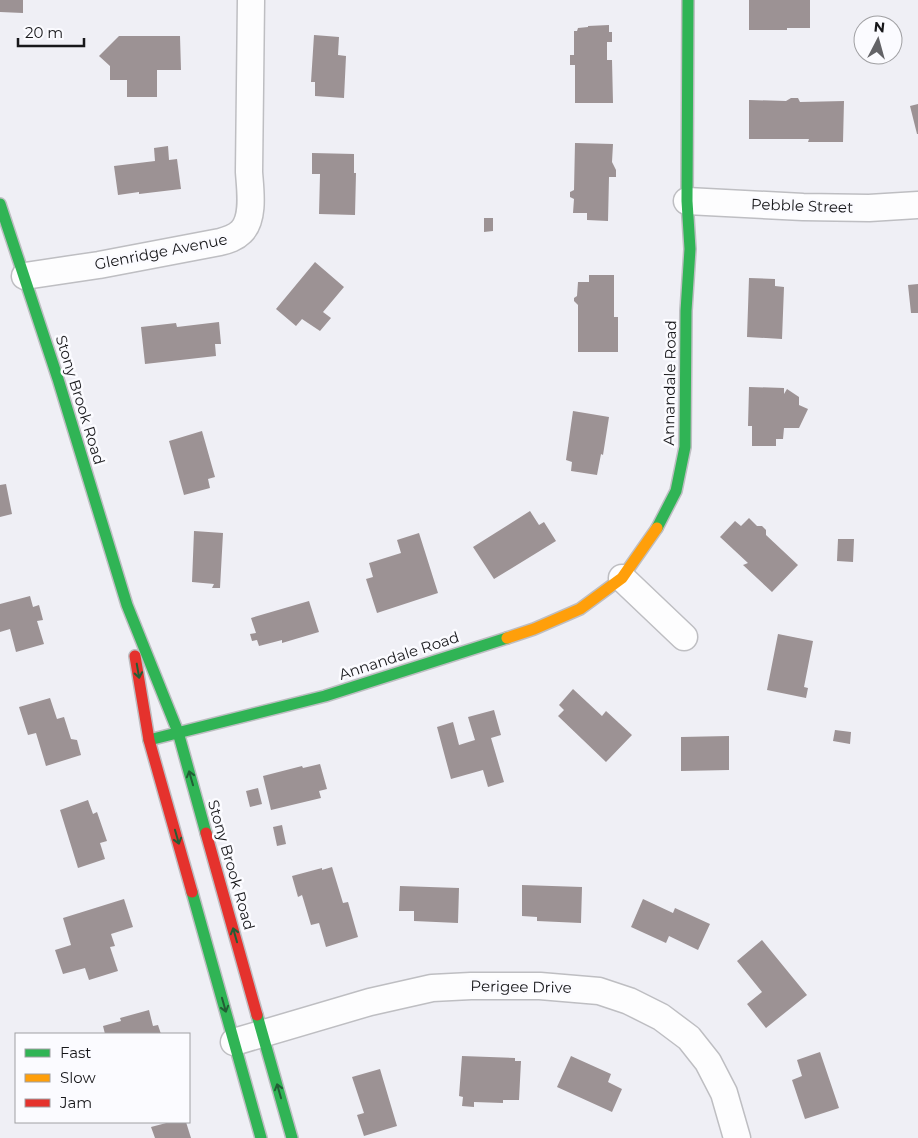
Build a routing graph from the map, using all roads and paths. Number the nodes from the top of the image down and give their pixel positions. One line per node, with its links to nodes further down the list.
1 (251, 0): 6 (street, Glenridge Avenue)
2 (688, 0): 3 (main road, Annandale Road)
3 (687, 200): 5 (street, Pebble Street); 7 (main road, Annandale Road)
4 (0, 204): 6 (main road, Stony Brook Road)
5 (918, 205)
6 (25, 276): 8 (main road, Stony Brook Road)
7 (622, 578): 9 (street); 10 (main road, Annandale Road)
8 (127, 605): 10 (main road, Stony Brook Road); 11 (main road, Stony Brook Road, one-way to 11)
9 (684, 637)
10 (178, 732): 11 (main road, Annandale Road); 12 (main road, Stony Brook Road, one-way to 10)
11 (149, 740): 13 (main road, Stony Brook Road, one-way to 13)
12 (262, 1034): 13 (street, Perigee Drive); 15 (main road, Stony Brook Road, one-way to 12); 16 (street, Perigee Drive)
13 (234, 1042): 14 (main road, Stony Brook Road)
14 (261, 1138)
15 (292, 1138)
16 (737, 1138)

